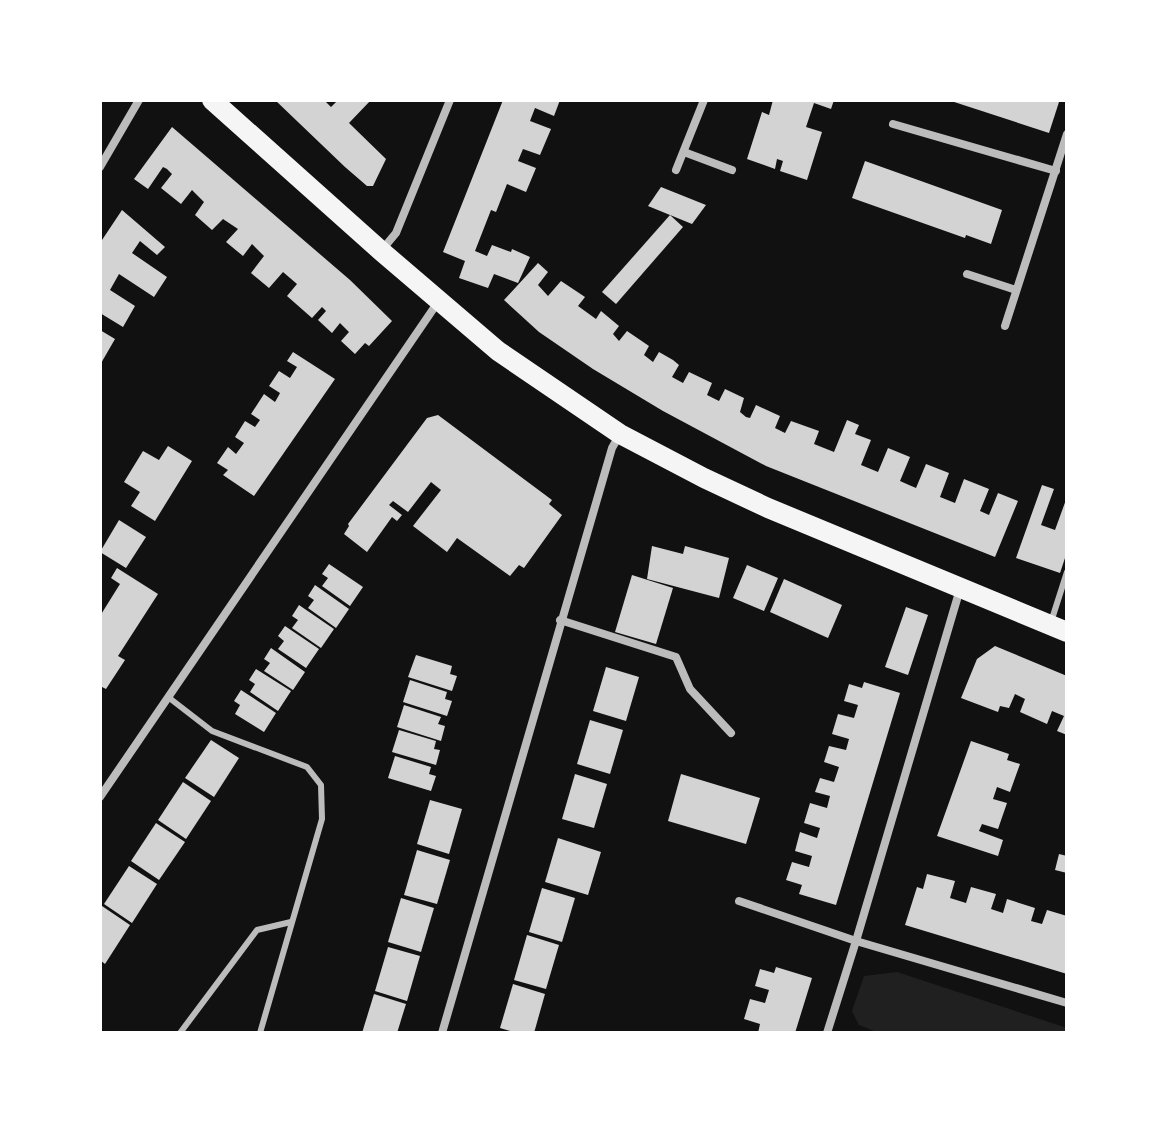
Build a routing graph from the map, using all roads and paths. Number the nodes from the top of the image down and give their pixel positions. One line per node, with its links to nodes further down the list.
1 (139, 100): 8 (street)
2 (212, 100): 12 (main road)
3 (450, 100): 12 (street)
4 (704, 100): 7 (street)
5 (893, 124): 11 (street)
6 (1067, 134): 11 (street)
7 (684, 152): 9 (street); 10 (street)
8 (100, 167)
9 (676, 170)
10 (732, 170)
11 (1056, 171): 14 (street)
12 (381, 251): 15 (main road)
13 (967, 274): 14 (street)
14 (1016, 290): 16 (street)
15 (439, 301): 17 (main road); 22 (street)
16 (1005, 326)
17 (620, 434): 19 (main road); 20 (street)
18 (1067, 572): 21 (lane)
19 (960, 588): 21 (main road); 27 (street)
20 (560, 620): 23 (street); 31 (street)
21 (1058, 629)
22 (168, 697): 24 (street); 26 (lane)
23 (731, 733)
24 (100, 797)
25 (739, 901): 27 (street)
26 (291, 922): 29 (lane); 30 (lane)
27 (856, 941): 28 (street); 32 (street)
28 (1067, 1003)
29 (180, 1033)
30 (260, 1033)
31 (442, 1033)
32 (827, 1033)

